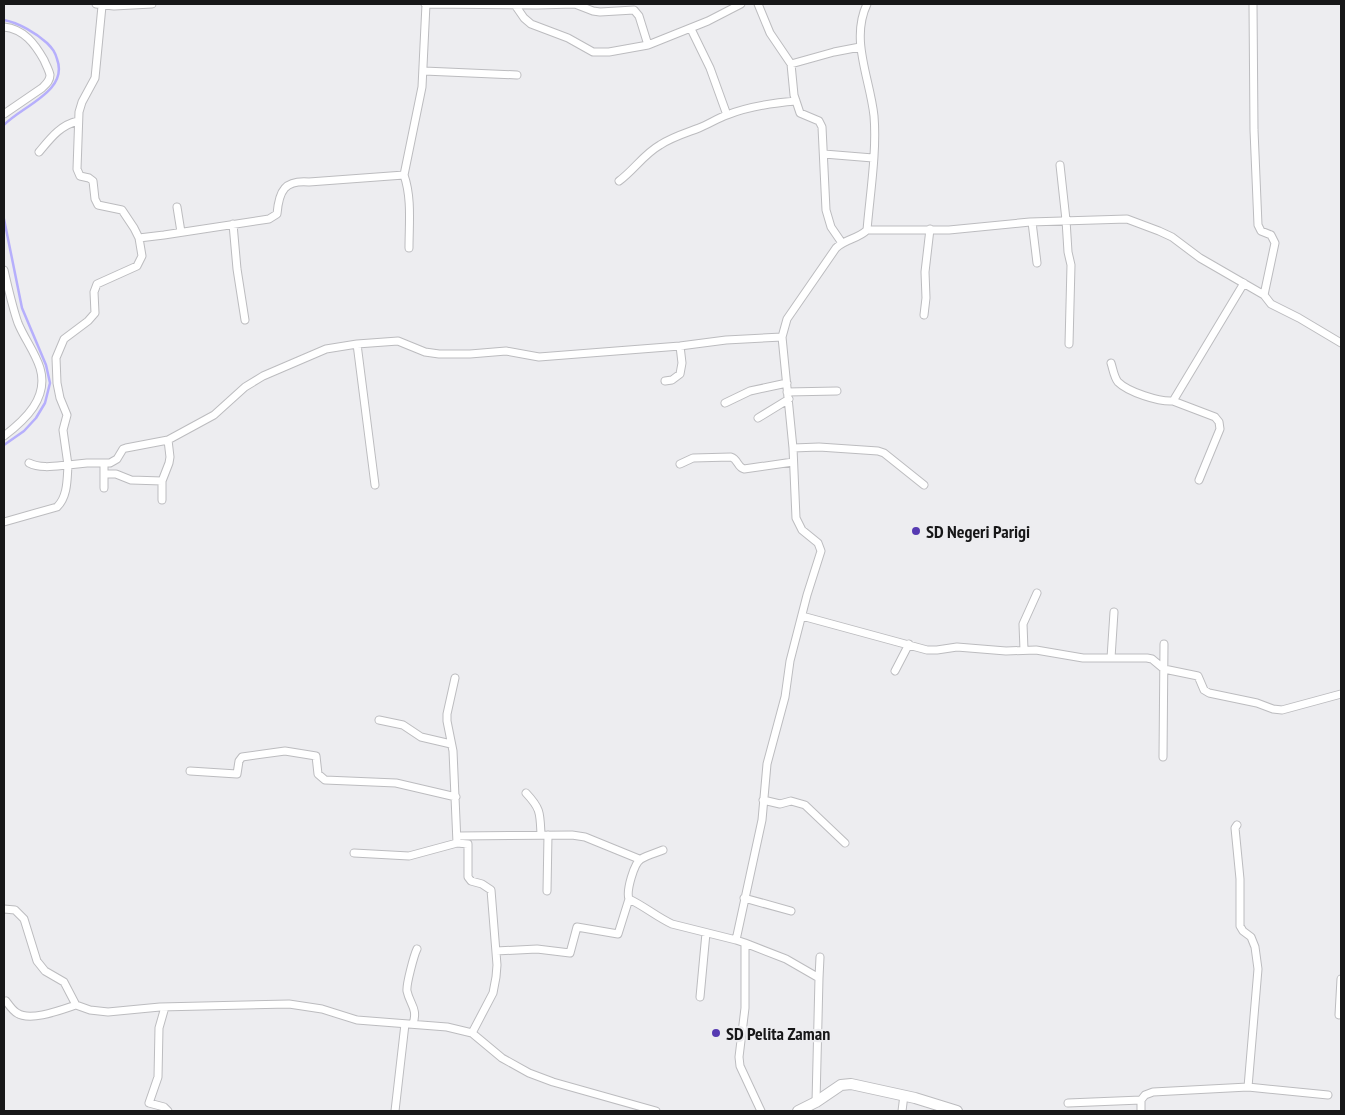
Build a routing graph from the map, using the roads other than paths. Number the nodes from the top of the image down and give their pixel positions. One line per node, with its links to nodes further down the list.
1 (152, 4): 7 (street)
2 (425, 4): 8 (street); 15 (street)
3 (741, 4): 9 (street)
4 (758, 4): 14 (street)
5 (867, 4): 13 (street)
6 (1253, 4): 40 (street)
7 (99, 5): 20 (street)
8 (515, 5): 12 (street); 12 (street)
9 (730, 6): 11 (street)
10 (4, 27): 18 (street)
11 (691, 28): 12 (street); 19 (street)
12 (648, 45)
13 (860, 47): 14 (street); 23 (street)
14 (791, 64): 17 (street)
15 (424, 71): 16 (street); 25 (street)
16 (517, 75)
17 (796, 101): 19 (street); 22 (street)
18 (4, 114)
19 (727, 115): 26 (street)
20 (78, 121): 21 (street); 34 (street)
21 (39, 152)
22 (824, 154): 23 (street); 35 (street)
23 (873, 158): 32 (street)
24 (1060, 165): 28 (street)
25 (404, 175): 30 (street); 36 (street)
26 (619, 181)
27 (177, 207): 33 (street)
28 (1066, 220): 29 (street); 39 (street); 45 (street)
29 (1032, 222): 31 (street); 37 (street)
30 (233, 224): 33 (street); 42 (street)
31 (930, 229): 32 (street); 41 (street)
32 (867, 230): 35 (street)
33 (181, 232): 34 (street)
34 (139, 238): 63 (street)
35 (842, 243): 43 (street)
36 (409, 248)
37 (1037, 263)
38 (4, 270): 56 (street)
39 (1244, 283): 40 (street); 53 (street)
40 (1264, 295): 46 (street)
41 (924, 315)
42 (245, 320)
43 (782, 337): 47 (street); 50 (street)
44 (357, 344): 47 (street); 57 (street); 67 (street)
45 (1069, 344)
46 (1341, 344)
47 (680, 346): 49 (street)
48 (1111, 363): 53 (street)
49 (665, 380)
50 (786, 383): 52 (street); 54 (street)
51 (838, 391): 52 (street)
52 (788, 395): 55 (street); 58 (street)
53 (1173, 401): 65 (street)
54 (725, 403)
55 (758, 418)
56 (4, 436)
57 (168, 440): 61 (street); 66 (street)
58 (793, 448): 59 (street); 68 (street)
59 (794, 462): 62 (street); 74 (street)
60 (29, 463): 63 (street)
61 (104, 464): 63 (street); 64 (street)
62 (680, 464)
63 (68, 465): 71 (street)
64 (104, 474): 66 (street); 69 (street)
65 (1199, 480)
66 (162, 481): 70 (street)
67 (375, 485)
68 (924, 485)
69 (104, 488)
70 (162, 500)
71 (4, 522)
72 (1037, 593): 77 (street)
73 (1114, 612): 78 (street)
74 (802, 616): 75 (street); 89 (street)
75 (908, 644): 77 (street); 80 (street)
76 (1164, 644): 79 (street)
77 (1024, 650): 78 (street)
78 (1111, 658): 79 (street)
79 (1164, 669): 82 (street); 85 (street)
80 (896, 671)
81 (456, 678): 84 (street)
82 (1341, 694)
83 (379, 720): 84 (street)
84 (451, 744): 88 (street)
85 (1163, 757)
86 (190, 771): 88 (street)
87 (526, 793): 91 (street)
88 (456, 797): 92 (street)
89 (763, 800): 93 (street); 98 (street)
90 (1237, 825): 118 (street)
91 (544, 835): 92 (street); 96 (street); 97 (street)
92 (457, 839): 95 (street); 106 (street)
93 (845, 843)
94 (663, 850): 96 (street)
95 (354, 853)
96 (639, 860): 99 (street)
97 (547, 891)
98 (744, 898): 101 (street); 103 (street)
99 (629, 899): 102 (street); 106 (street)
100 (4, 909): 112 (street)
101 (791, 911)
102 (706, 933): 103 (street); 110 (street)
103 (736, 940): 104 (street)
104 (744, 943): 108 (street); 127 (street)
105 (417, 948): 116 (street)
106 (496, 951): 117 (street)
107 (820, 957): 108 (street)
108 (819, 978): 122 (street)
109 (1341, 978): 114 (street)
110 (700, 998)
111 (6, 1001): 112 (street)
112 (76, 1005): 113 (street)
113 (165, 1006): 115 (street); 124 (street)
114 (1339, 1015)
115 (405, 1024): 116 (street); 125 (street)
116 (413, 1024): 117 (street)
117 (472, 1033): 126 (street)
118 (1248, 1087): 120 (street); 121 (street)
119 (904, 1095): 122 (street); 129 (street); 130 (street)
120 (1328, 1095)
121 (1141, 1100): 123 (street); 131 (street)
122 (816, 1102): 128 (street)
123 (1068, 1103)
124 (168, 1111)
125 (395, 1111)
126 (656, 1111)
127 (761, 1111)
128 (798, 1111)
129 (902, 1111)
130 (955, 1111)
131 (1141, 1111)

